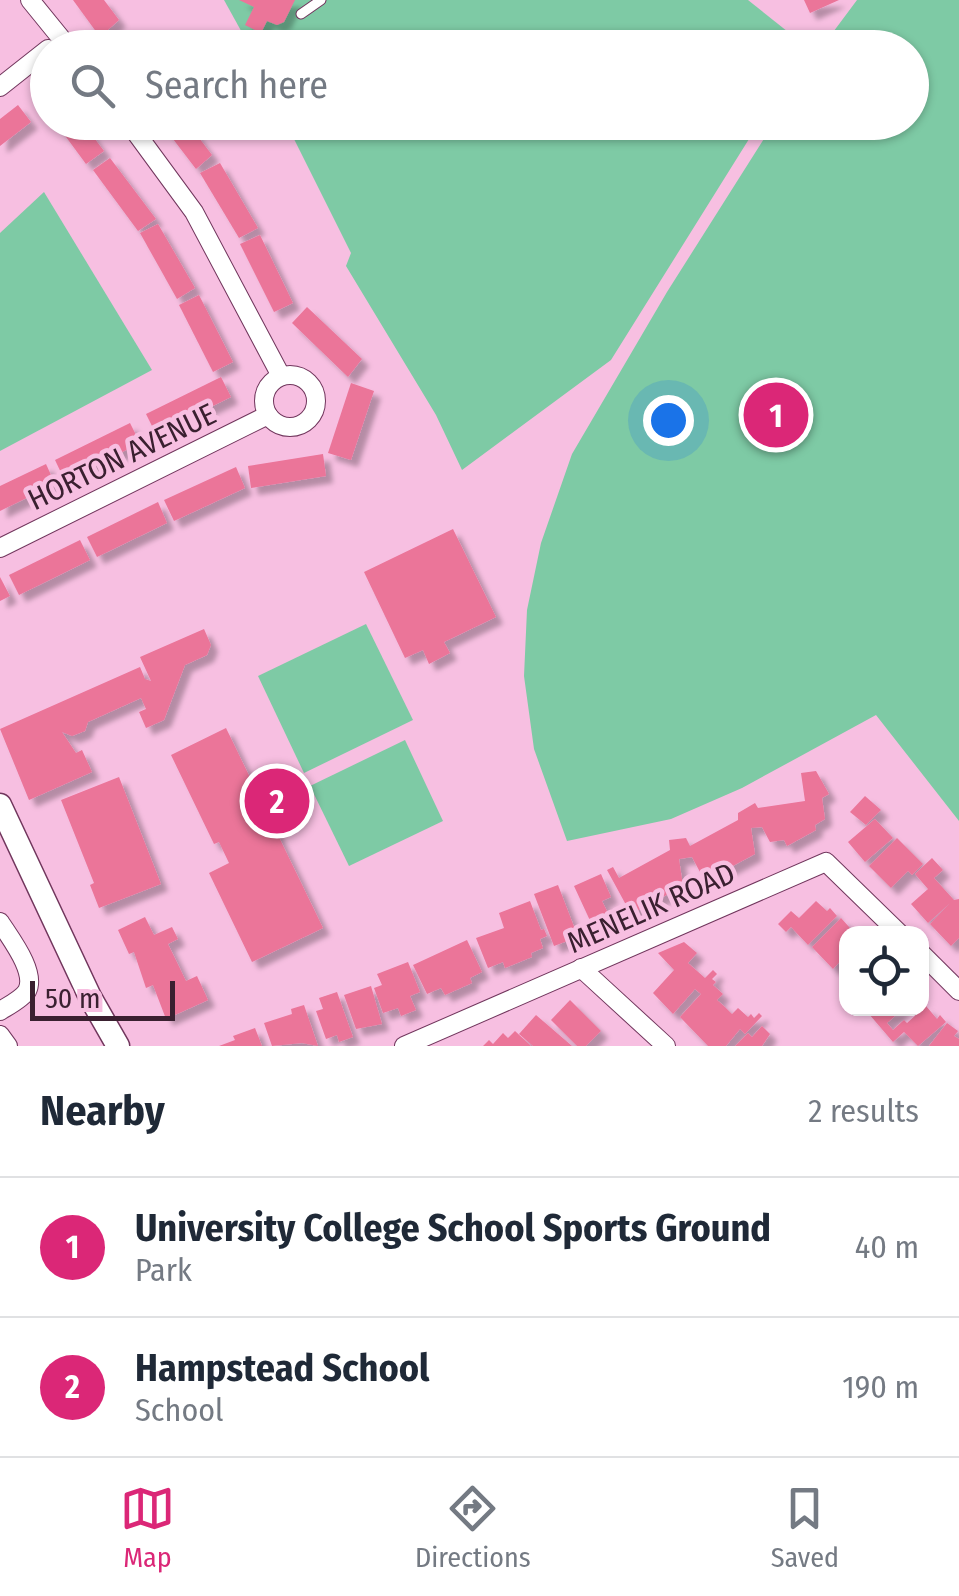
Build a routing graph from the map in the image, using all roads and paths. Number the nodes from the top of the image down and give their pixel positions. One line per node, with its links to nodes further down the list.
1 (30, 0): 4 (street)
2 (321, 0): 3 (lane)
3 (301, 14)
4 (48, 30)
5 (30, 65): 6 (street)
6 (0, 86)
7 (141, 140): 8 (street)
8 (281, 376): 9 (street); 9 (street)
9 (268, 415): 10 (street, HORTON AVENUE)
10 (0, 548)
11 (0, 804): 20 (street)
12 (0, 922): 17 (street)
13 (892, 926): 15 (street, MENELIK ROAD)
14 (929, 961): 16 (street)
15 (581, 968): 21 (street, MENELIK ROAD); 22 (street)
16 (959, 990)
17 (0, 1011)
18 (0, 1035): 19 (street)
19 (8, 1046)
20 (118, 1046)
21 (404, 1046)
22 (666, 1046)

